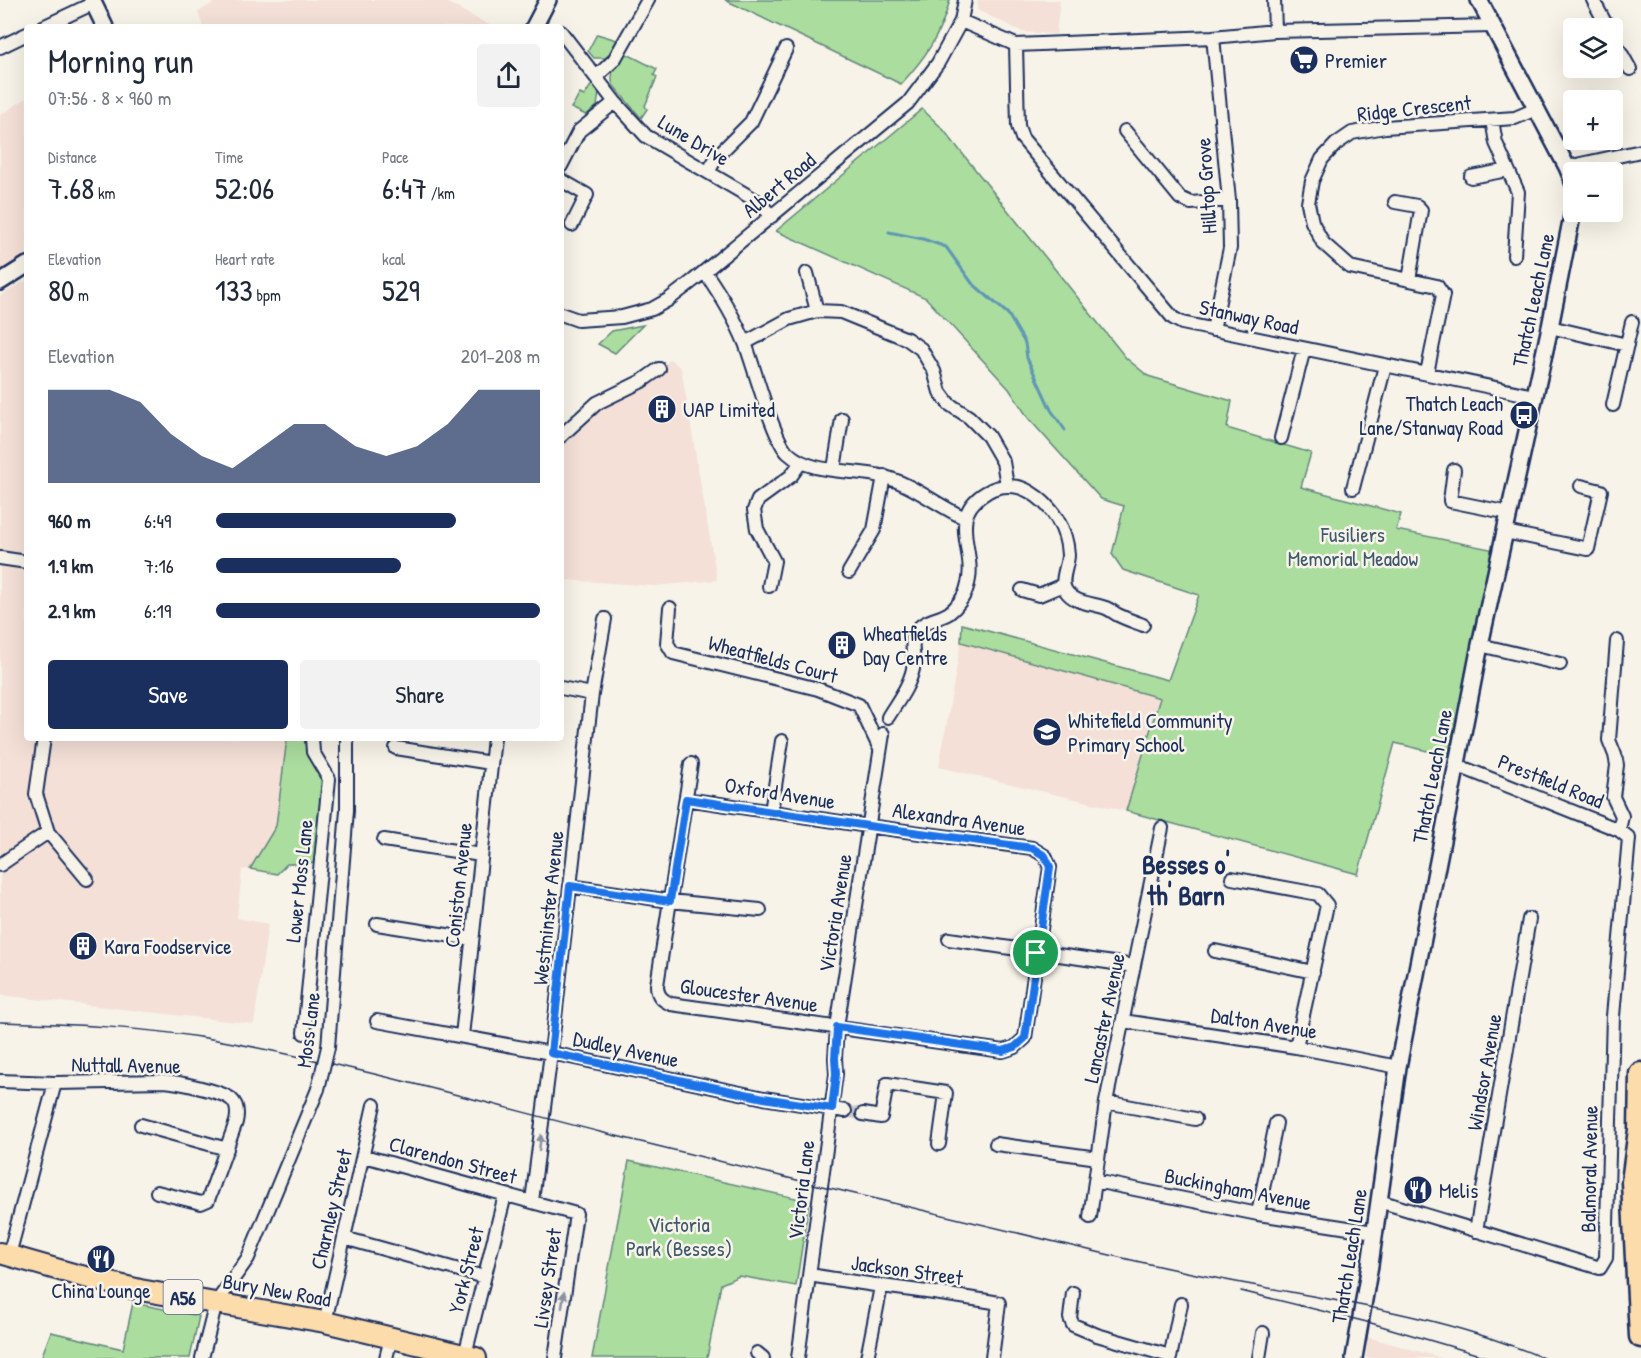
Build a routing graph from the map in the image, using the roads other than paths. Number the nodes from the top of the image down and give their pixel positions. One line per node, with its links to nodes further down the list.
1 (548, 0): 12 (street)
2 (648, 0): 23 (street)
3 (965, 0): 9 (street, Albert Road)
4 (1274, 0): 14 (street)
5 (1479, 0): 13 (street)
6 (1593, 0): 8 (street)
7 (93, 2): 10 (street); 11 (street)
8 (1603, 18)
9 (961, 21): 18 (street); 38 (street, Albert Road)
10 (49, 24)
11 (104, 24)
12 (540, 24)
13 (1493, 26): 14 (street); 25 (street)
14 (1275, 31): 17 (street)
15 (24, 35): 19 (street)
16 (564, 36): 23 (street, Lune Drive)
17 (1213, 37): 18 (street); 36 (street, Hilltop Grove)
18 (1016, 45): 51 (street, Stanway Road)
19 (0, 46)
20 (786, 49): 33 (street)
21 (1623, 57): 22 (street)
22 (1630, 69)
23 (596, 76): 24 (street, Lune Drive)
24 (615, 102): 29 (street); 33 (street, Lune Drive)
25 (1536, 109): 26 (street, Ridge Crescent); 30 (street)
26 (1492, 120): 32 (street); 45 (street, Ridge Crescent)
27 (1125, 132): 36 (street)
28 (1641, 151): 31 (street)
29 (564, 160)
30 (1565, 162)
31 (1591, 162)
32 (1508, 170): 34 (street); 41 (street)
33 (708, 172): 38 (street, Lune Drive)
34 (1471, 177)
35 (564, 182): 40 (street)
36 (1228, 200): 51 (street, Hilltop Grove)
37 (1395, 202): 45 (street)
38 (772, 216): 43 (street, Albert Road)
39 (1571, 222): 50 (street, Thatch Leach Lane)
40 (572, 225)
41 (1514, 256)
42 (24, 267): 46 (street)
43 (705, 272): 48 (street, Albert Road); 52 (street)
44 (807, 273): 47 (street)
45 (1409, 279): 57 (street, Ridge Crescent)
46 (0, 282)
47 (817, 311): 52 (street); 67 (street)
48 (564, 315)
49 (1632, 322): 53 (street)
50 (1550, 327): 53 (street); 58 (street, Thatch Leach Lane)
51 (1213, 330): 54 (street, Stanway Road)
52 (745, 343): 63 (street)
53 (1627, 345): 59 (street)
54 (1304, 349): 55 (street, Stanway Road); 62 (street)
55 (1385, 366): 57 (street, Stanway Road); 69 (street)
56 (659, 369): 61 (street)
57 (1427, 373): 58 (street, Stanway Road)
58 (1534, 396): 70 (street, Thatch Leach Lane)
59 (1613, 405)
60 (842, 420): 64 (street)
61 (564, 433)
62 (1281, 438)
63 (801, 462): 64 (street); 76 (street)
64 (834, 469): 66 (street)
65 (1454, 470): 70 (street)
66 (884, 476): 71 (street); 75 (street)
67 (1007, 485): 71 (street); 77 (street)
68 (1581, 486): 72 (street)
69 (1353, 488)
70 (1509, 513): 72 (street, Thatch Leach Lane)
71 (965, 518): 87 (street)
72 (1505, 532): 83 (street, Thatch Leach Lane)
73 (0, 558): 74 (street)
74 (24, 562)
75 (849, 572)
76 (774, 579)
77 (1063, 585): 78 (street); 81 (street)
78 (1022, 590)
79 (670, 609): 95 (street, Wheatfields Court)
80 (605, 619): 86 (street, Westminster Avenue)
81 (1143, 625)
82 (1617, 641): 104 (street)
83 (1480, 645): 84 (street); 98 (street, Thatch Leach Lane)
84 (1560, 664)
85 (564, 689): 86 (street)
86 (591, 694): 110 (street, Westminster Avenue)
87 (888, 717)
88 (883, 734): 95 (street, Victoria Avenue)
89 (44, 741): 103 (street)
90 (312, 741): 124 (street, Lower Moss Lane)
91 (347, 741): 161 (street, Moss Lane, bridge)
92 (494, 741): 96 (street, Coniston Avenue)
93 (782, 741): 100 (street)
94 (396, 748): 96 (street)
95 (880, 749): 101 (street, Victoria Avenue)
96 (491, 763): 106 (street, Coniston Avenue)
97 (691, 764): 99 (street)
98 (1456, 765): 104 (street, Prestfield Road); 128 (street, Thatch Leach Lane)
99 (686, 799): 100 (street, Oxford Avenue); 111 (street)
100 (771, 812): 101 (street, Oxford Avenue)
101 (868, 826): 118 (street, Alexandra Avenue); 123 (street, Victoria Avenue)
102 (1162, 828): 119 (street, Lancaster Avenue)
103 (48, 832): 107 (street); 109 (street)
104 (1624, 834): 153 (street, Balmoral Avenue)
105 (384, 840): 106 (street)
106 (481, 855): 115 (street, Coniston Avenue)
107 (0, 865)
108 (1232, 878): 120 (street)
109 (87, 879)
110 (570, 886): 111 (street); 127 (street, Westminster Avenue)
111 (670, 901): 112 (street); 123 (street, Gloucester Avenue)
112 (760, 910)
113 (1529, 919): 153 (street, Windsor Avenue)
114 (377, 924): 115 (street)
115 (472, 939): 125 (street, Coniston Avenue)
116 (949, 939): 118 (street)
117 (1215, 951): 120 (street)
118 (1036, 953): 119 (street); 123 (street, Gloucester Avenue)
119 (1134, 966): 122 (street, Lancaster Avenue)
120 (1313, 972): 126 (street)
121 (377, 1021): 125 (street, Dudley Avenue)
122 (1123, 1021): 126 (street, Dalton Avenue); 132 (street, Lancaster Avenue)
123 (837, 1027): 134 (street, Victoria Lane)
124 (304, 1032)
125 (462, 1036): 127 (street, Dudley Avenue)
126 (1296, 1047): 128 (street, Dalton Avenue)
127 (551, 1053): 134 (street, Dudley Avenue); 149 (street, Westminster Avenue, one-way to 127)
128 (1398, 1067): 150 (street, Thatch Leach Lane)
129 (1641, 1074): 140 (highway)
130 (0, 1081): 131 (street, Nuttall Avenue)
131 (55, 1083): 143 (street, Nuttall Avenue); 156 (street)
132 (1106, 1102): 137 (street); 145 (street, Lancaster Avenue)
133 (374, 1106): 144 (street, Charnley Street)
134 (832, 1109): 135 (street, Dudley Avenue); 157 (street, Victoria Lane)
135 (845, 1111)
136 (863, 1114): 141 (street)
137 (1195, 1119)
138 (1276, 1123): 151 (street)
139 (146, 1130): 143 (street)
140 (1640, 1137): 165 (highway)
141 (939, 1144)
142 (996, 1144): 145 (street)
143 (227, 1149): 147 (street, Nuttall Avenue)
144 (364, 1156): 148 (street, Clarendon Street); 155 (street, Charnley Street)
145 (1098, 1158): 146 (street, Lancaster Avenue)
146 (1095, 1181): 151 (street, Buckingham Avenue); 152 (street, Lancaster Avenue)
147 (157, 1192)
148 (505, 1195): 149 (street, Clarendon Street); 158 (street, York Street)
149 (532, 1201): 171 (street, Livsey Street, one-way to 149)
150 (1379, 1201): 153 (street, Balmoral Avenue); 154 (street, Thatch Leach Lane)
151 (1258, 1214): 154 (street, Buckingham Avenue)
152 (1090, 1217)
153 (1476, 1231)
154 (1374, 1232): 176 (street, Thatch Leach Lane)
155 (344, 1238): 158 (street); 163 (street, Charnley Street)
156 (4, 1254): 161 (highway, Bury New Road / A56)
157 (810, 1275): 159 (street, Jackson Street); 172 (street, Victoria Lane)
158 (484, 1277): 167 (street, York Street)
159 (881, 1287): 173 (street); 174 (street, Jackson Street)
160 (1073, 1293): 168 (street)
161 (216, 1303): 163 (highway, Bury New Road / A56); 169 (street)
162 (1181, 1304): 168 (street)
163 (325, 1322): 166 (highway, Bury New Road / A56)
164 (1263, 1333): 175 (street)
165 (1641, 1336)
166 (391, 1338): 167 (highway, Bury New Road / A56); 170 (street)
167 (470, 1357)
168 (1170, 1357)
169 (202, 1358)
170 (386, 1358)
171 (555, 1358)
172 (798, 1358)
173 (867, 1358)
174 (992, 1358)
175 (1259, 1358)
176 (1354, 1358)

